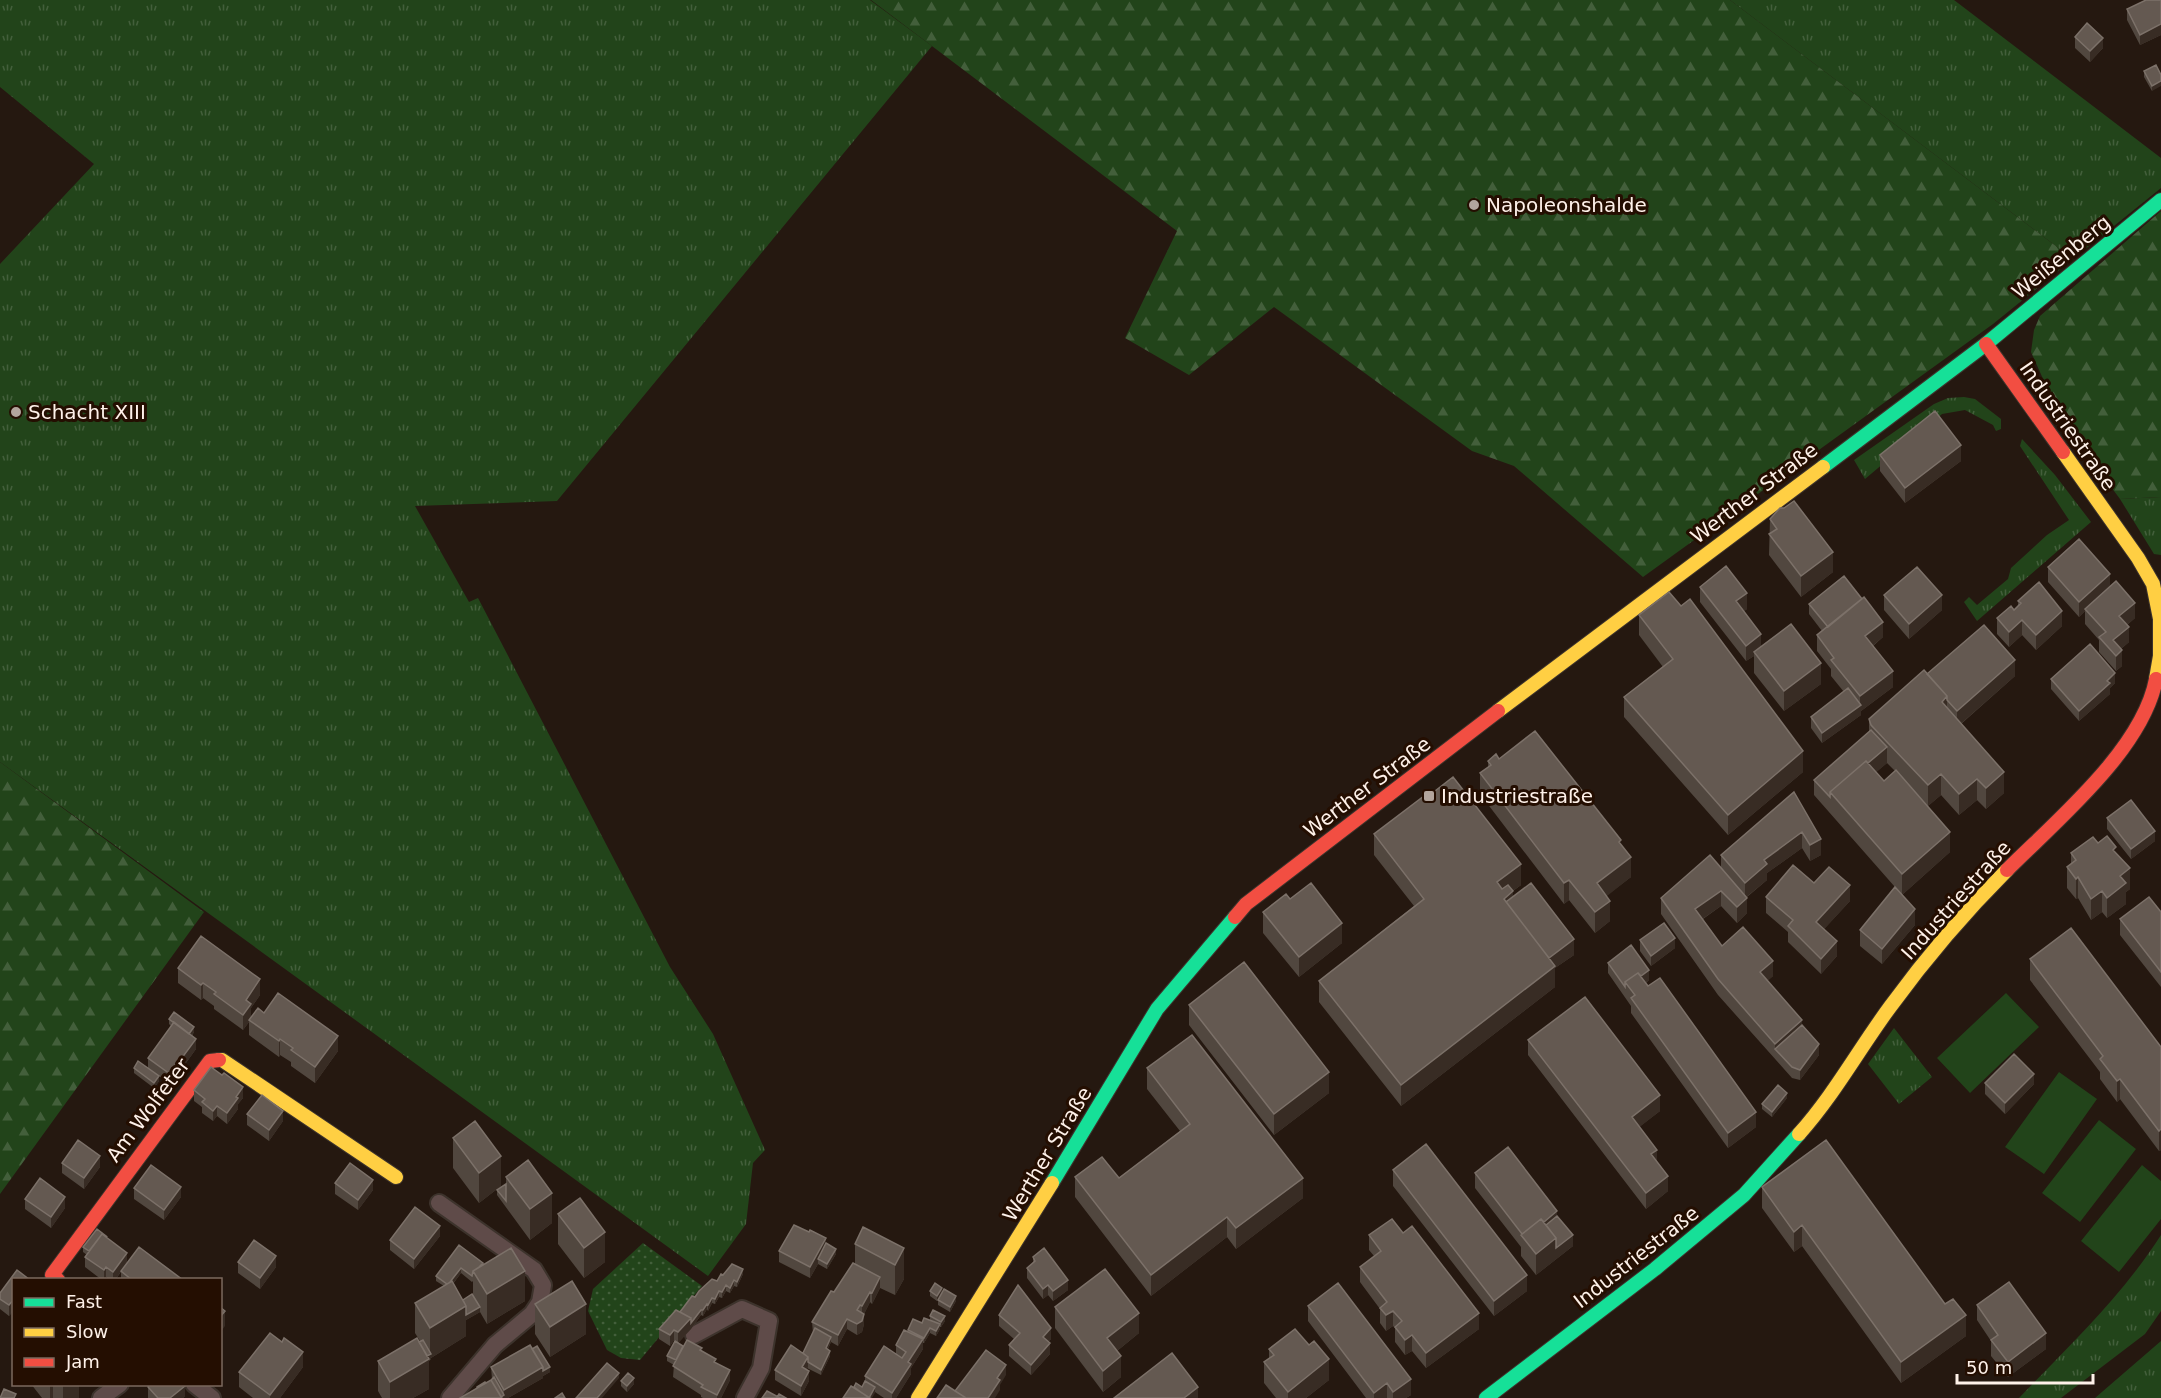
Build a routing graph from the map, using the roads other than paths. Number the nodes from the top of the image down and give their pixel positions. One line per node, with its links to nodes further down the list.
1 (2161, 200): 2 (street, Weißenberg)
2 (1986, 344): 13 (street, Werther Straße); 14 (street, Industriestraße)
3 (396, 1177): 5 (street, Am Wolfeter)
4 (439, 1203): 11 (street)
5 (55, 1277)
6 (694, 1335): 12 (street)
7 (117, 1386): 9 (street)
8 (197, 1386): 10 (street)
9 (101, 1398)
10 (212, 1398)
11 (450, 1398)
12 (745, 1398)
13 (918, 1398)
14 (1486, 1398)

